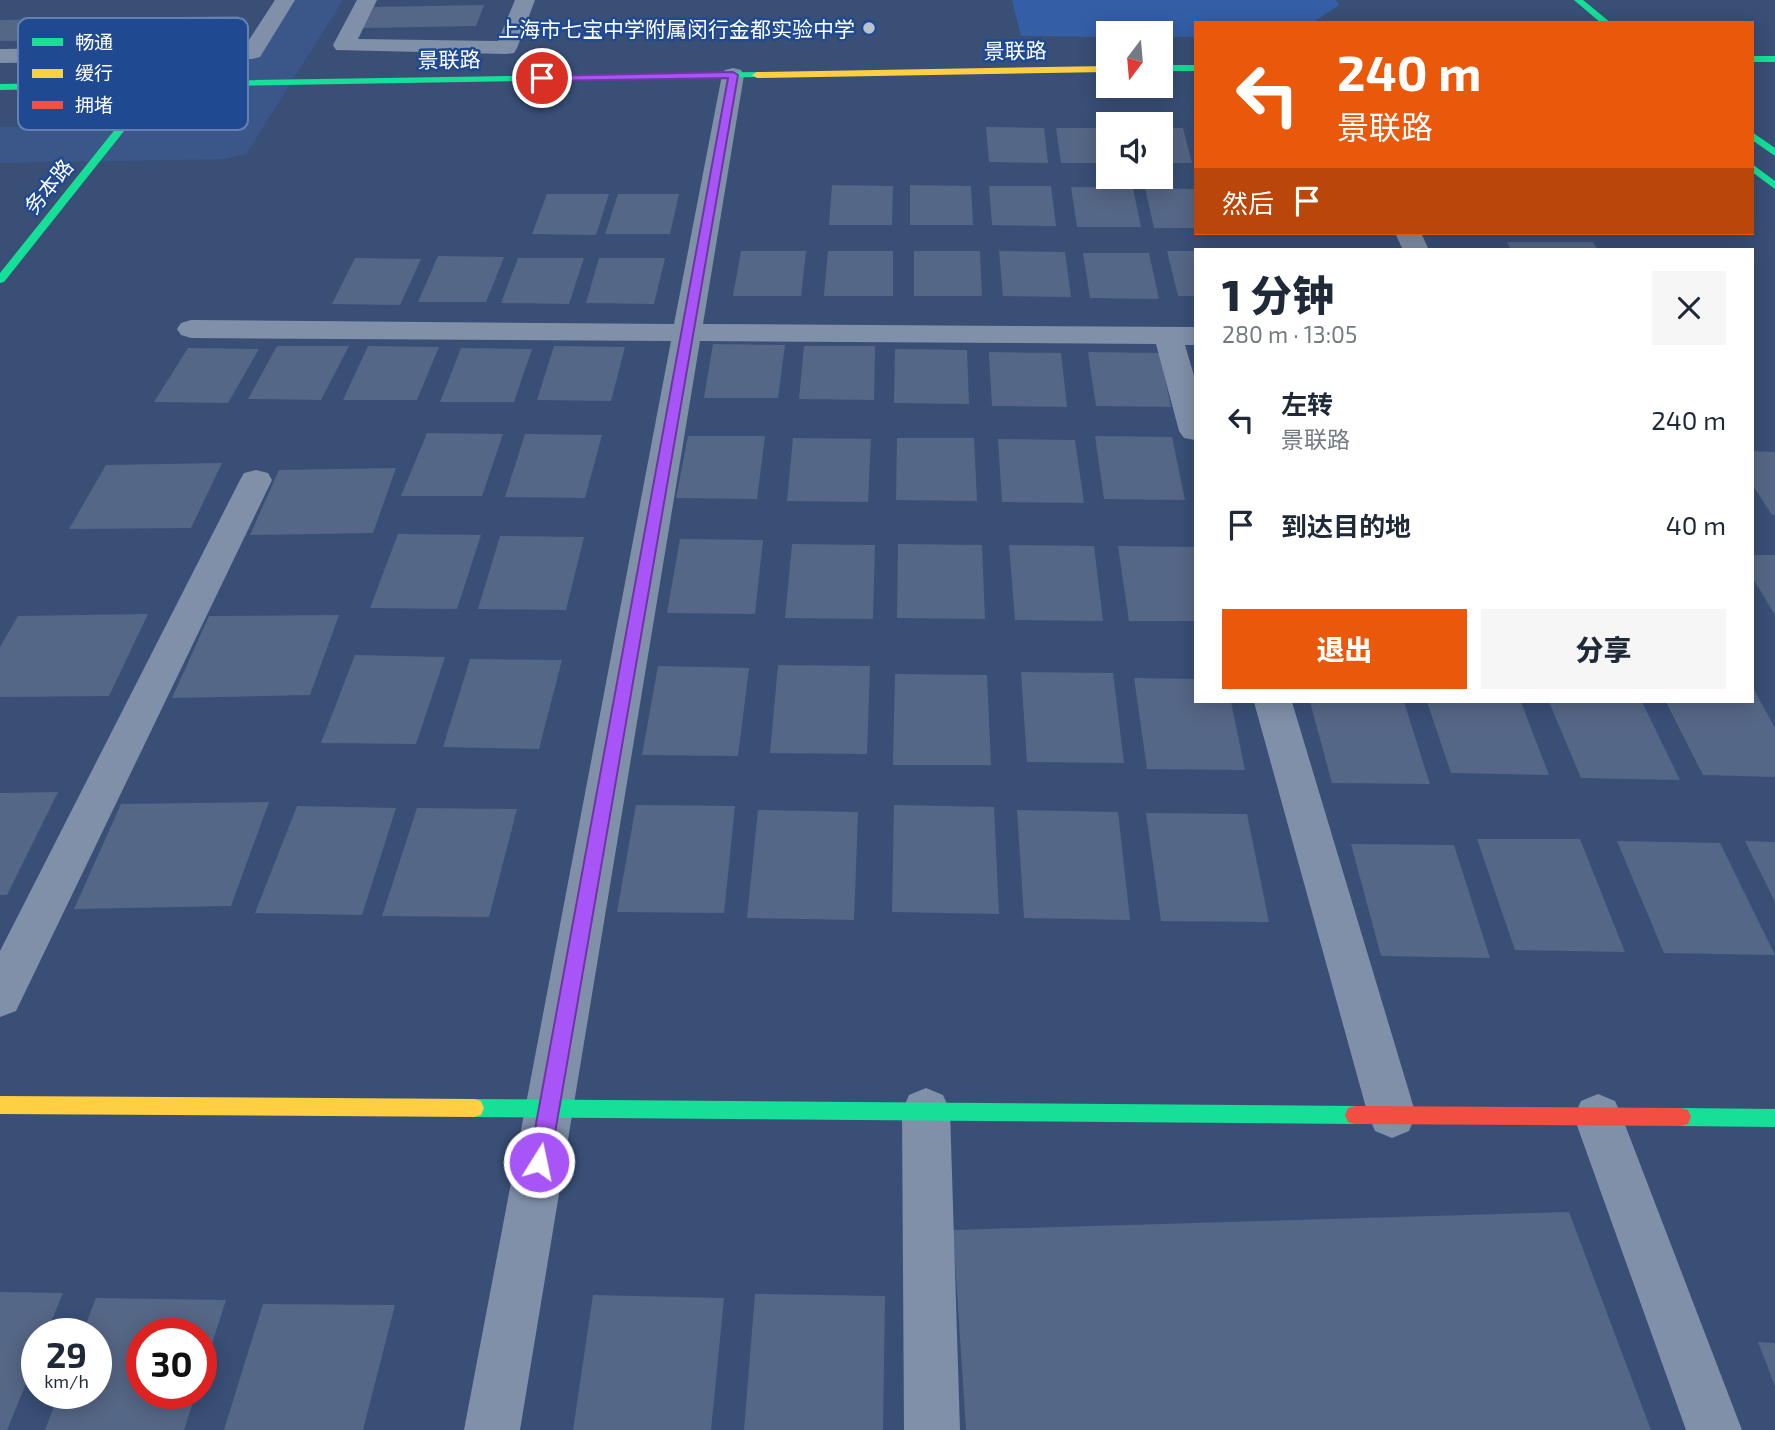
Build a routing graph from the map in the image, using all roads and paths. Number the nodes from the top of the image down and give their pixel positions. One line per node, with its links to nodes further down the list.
1 (285, 0): 6 (street)
2 (367, 0): 3 (street)
3 (525, 0)
4 (1578, 0): 5 (street)
5 (1604, 21)
6 (248, 52)
7 (0, 56): 8 (street)
8 (18, 56)
9 (1754, 59): 10 (street)
10 (1775, 59)
11 (1173, 68): 12 (street)
12 (1194, 68)
13 (1096, 69): 14 (street, 景联路)
14 (733, 75): 15 (street, 景联路); 25 (street)
15 (248, 83)
16 (0, 87): 17 (street, 景联路)
17 (18, 87)
18 (120, 130): 23 (street, 务本路)
19 (1754, 137): 20 (street)
20 (1775, 153)
21 (1754, 169): 22 (street)
22 (1775, 186)
23 (0, 280)
24 (191, 329): 25 (street)
25 (687, 333): 26 (street); 32 (street)
26 (1182, 336): 27 (street)
27 (1194, 424)
28 (256, 480): 30 (street)
29 (1273, 703): 34 (street)
30 (0, 997)
31 (0, 1105): 32 (street)
32 (549, 1108): 33 (street); 37 (street)
33 (926, 1111): 34 (street); 38 (street)
34 (1392, 1115): 35 (street)
35 (1598, 1117): 36 (street); 39 (street)
36 (1775, 1118)
37 (492, 1430)
38 (932, 1430)
39 (1714, 1430)

